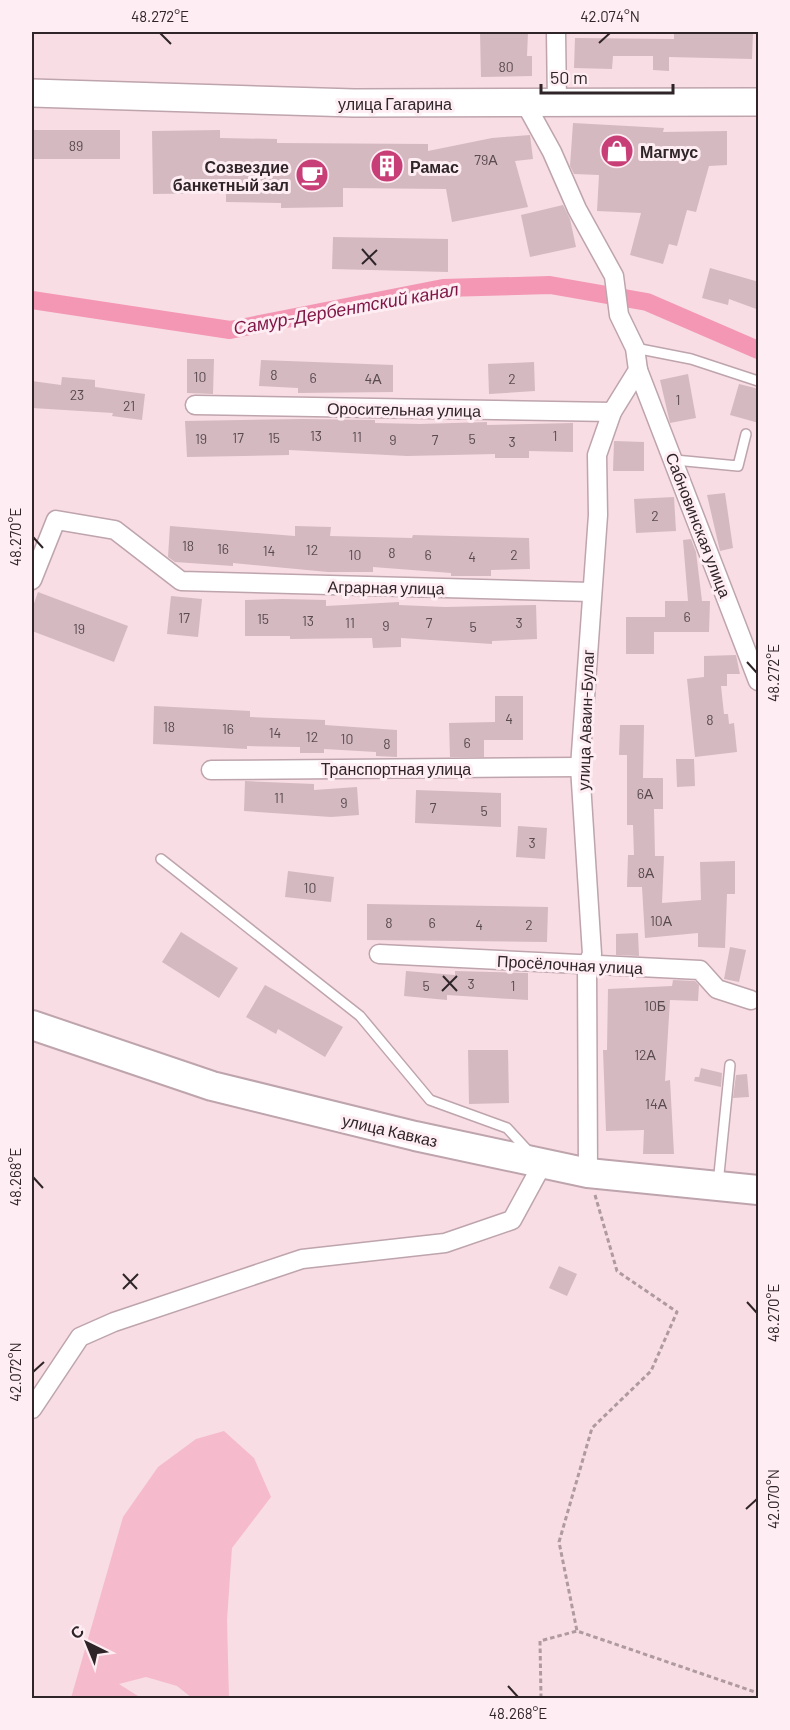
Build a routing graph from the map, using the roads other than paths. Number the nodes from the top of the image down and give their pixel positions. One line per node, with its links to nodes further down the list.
1 (556, 32): 5 (street)
2 (32, 93): 4 (main road, улица Гагарина)
3 (759, 102): 5 (main road, улица Гагарина)
4 (525, 103): 5 (main road, улица Гагарина); 6 (street)
5 (557, 104)
6 (635, 348): 7 (street); 8 (lane)
7 (638, 370): 10 (street, улица Аваин-Булаг); 12 (street, Сабновинская улица)
8 (759, 381)
9 (195, 405): 10 (street, Оросительная улица)
10 (612, 412): 14 (street, улица Аваин-Булаг)
11 (747, 434): 12 (lane)
12 (675, 460): 15 (street, Сабновинская улица)
13 (32, 580): 14 (street, Аграрная улица)
14 (591, 592): 16 (street, улица Аваин-Булаг)
15 (759, 681)
16 (580, 767): 17 (street, Транспортная улица); 20 (street, улица Аваин-Булаг)
17 (212, 770)
18 (161, 858): 24 (lane)
19 (379, 954): 20 (street, Просёлочная улица)
20 (587, 964): 21 (street, Просёлочная улица); 25 (street, улица Аваин-Булаг)
21 (751, 1000)
22 (32, 1025): 24 (highway, улица Кавказ)
23 (730, 1065): 26 (lane)
24 (540, 1163): 25 (highway, улица Кавказ); 28 (street)
25 (588, 1173): 26 (highway, улица Кавказ)
26 (718, 1186): 27 (highway, улица Кавказ)
27 (759, 1190)
28 (32, 1408)

